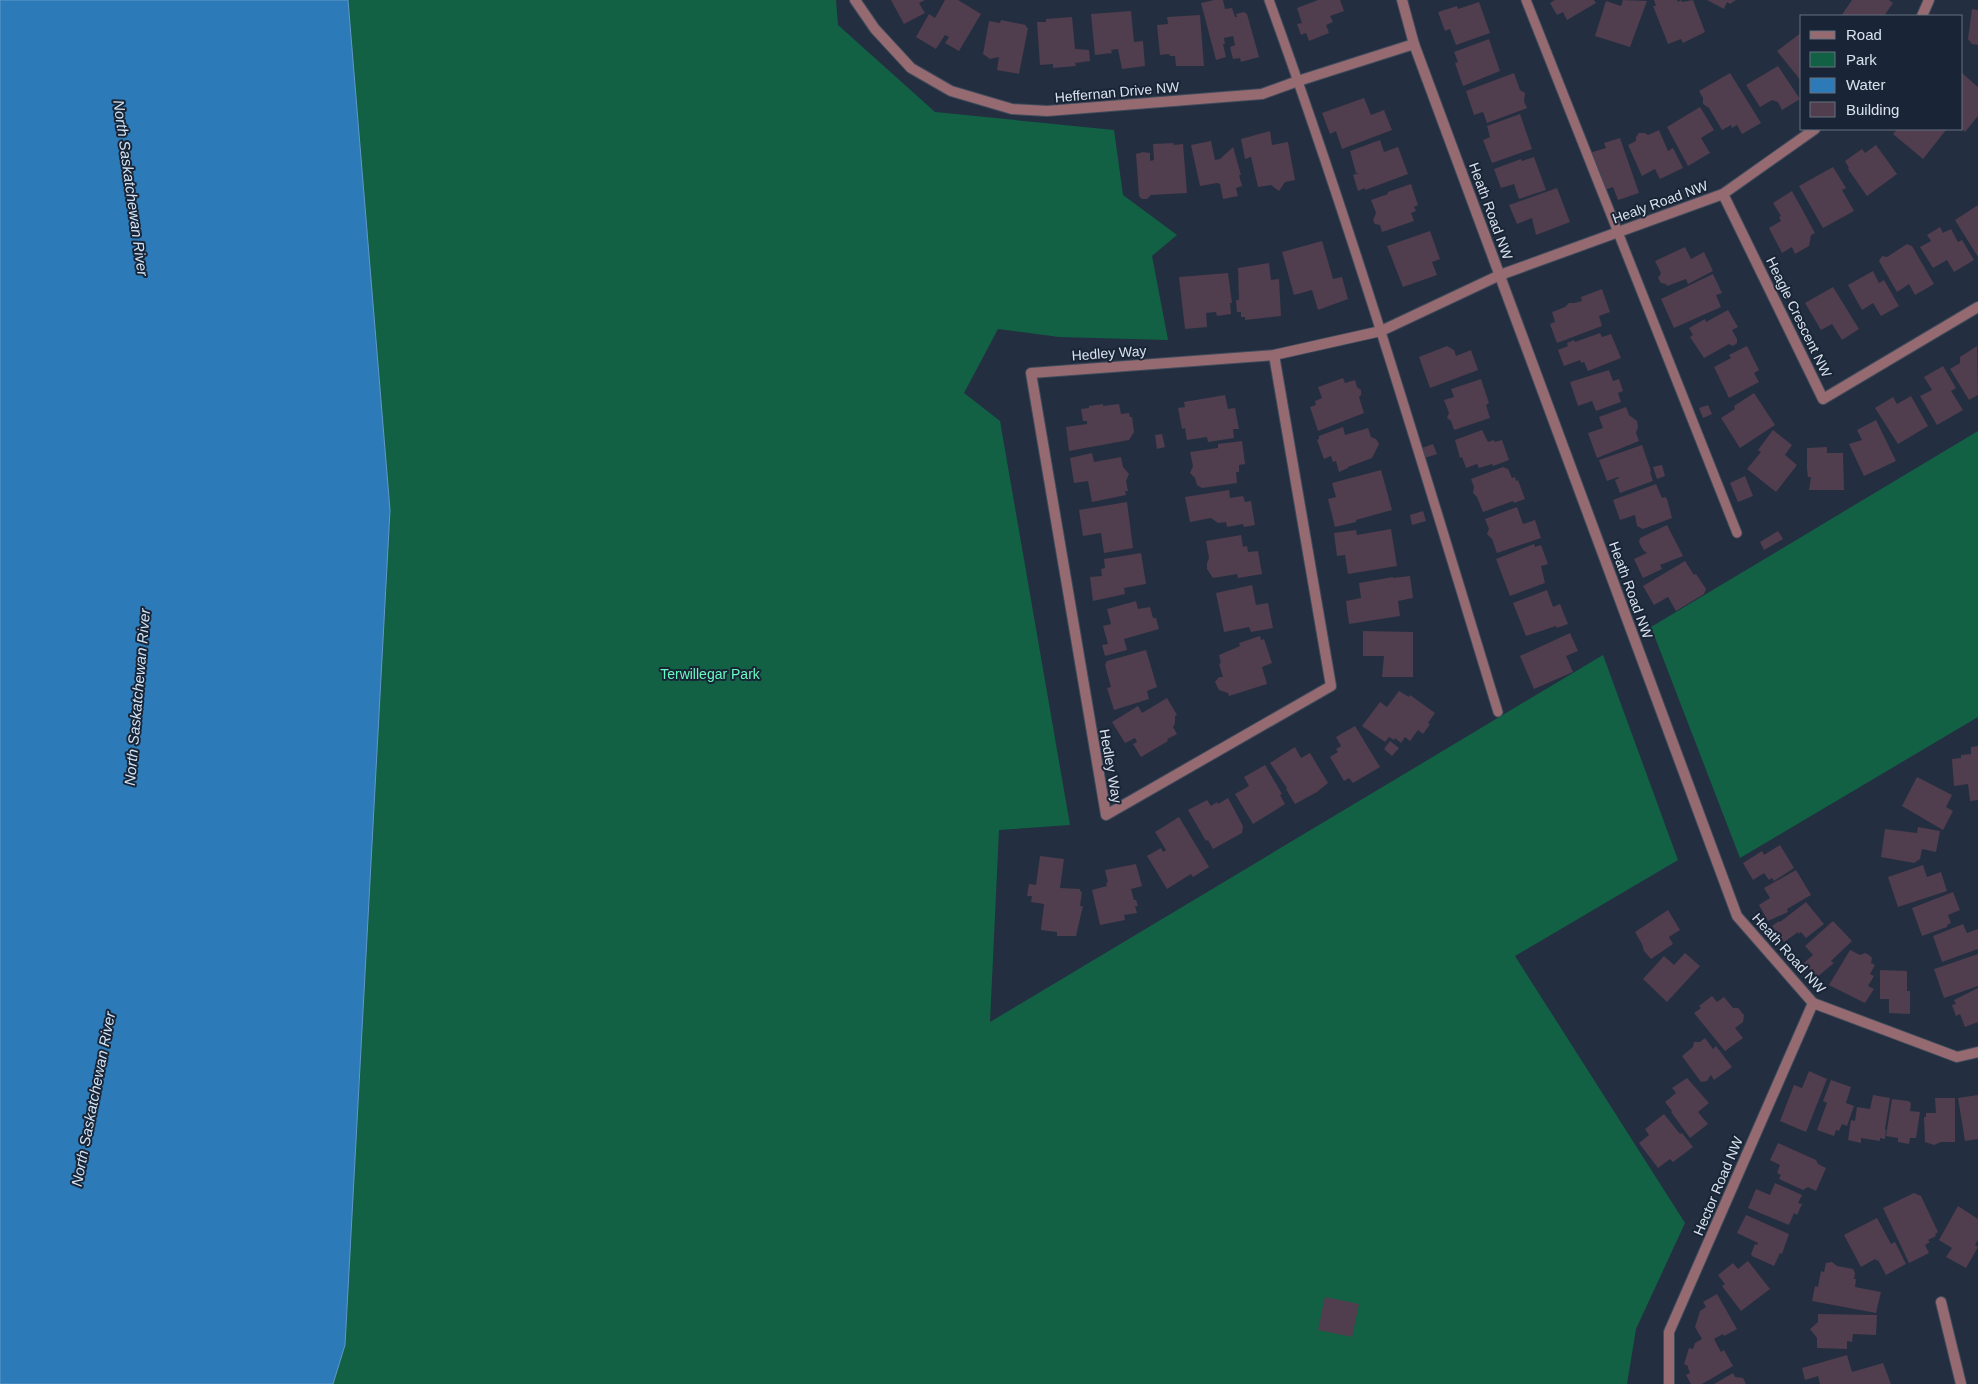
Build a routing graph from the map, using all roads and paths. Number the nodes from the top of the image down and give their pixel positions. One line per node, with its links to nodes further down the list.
1 (855, 0): 8 (street, Heffernan Drive NW)
2 (1269, 0): 8 (lane)
3 (1402, 0): 7 (street, Heath Road NW)
4 (1526, 0): 11 (lane)
5 (1930, 0): 6 (street)
6 (1922, 15)
7 (1414, 44): 8 (street, Heffernan Drive NW); 12 (street, Heath Road NW)
8 (1298, 81): 14 (lane)
9 (1814, 130): 10 (street, Healy Road NW)
10 (1723, 194): 11 (street, Healy Road NW); 13 (street, Heagle Crescent NW)
11 (1617, 232): 12 (street, Healy Road NW); 16 (lane)
12 (1500, 275): 14 (street, Hedley Way); 18 (street, Heath Road NW)
13 (1978, 307)
14 (1381, 331): 15 (street, Hedley Way); 17 (lane)
15 (1274, 355): 15 (street, Hedley Way)
16 (1737, 533)
17 (1498, 712)
18 (1813, 1003): 19 (street, Heath Road NW); 21 (street, Hector Road NW)
19 (1978, 1052)
20 (1941, 1302): 22 (street)
21 (1669, 1384)
22 (1961, 1384)

